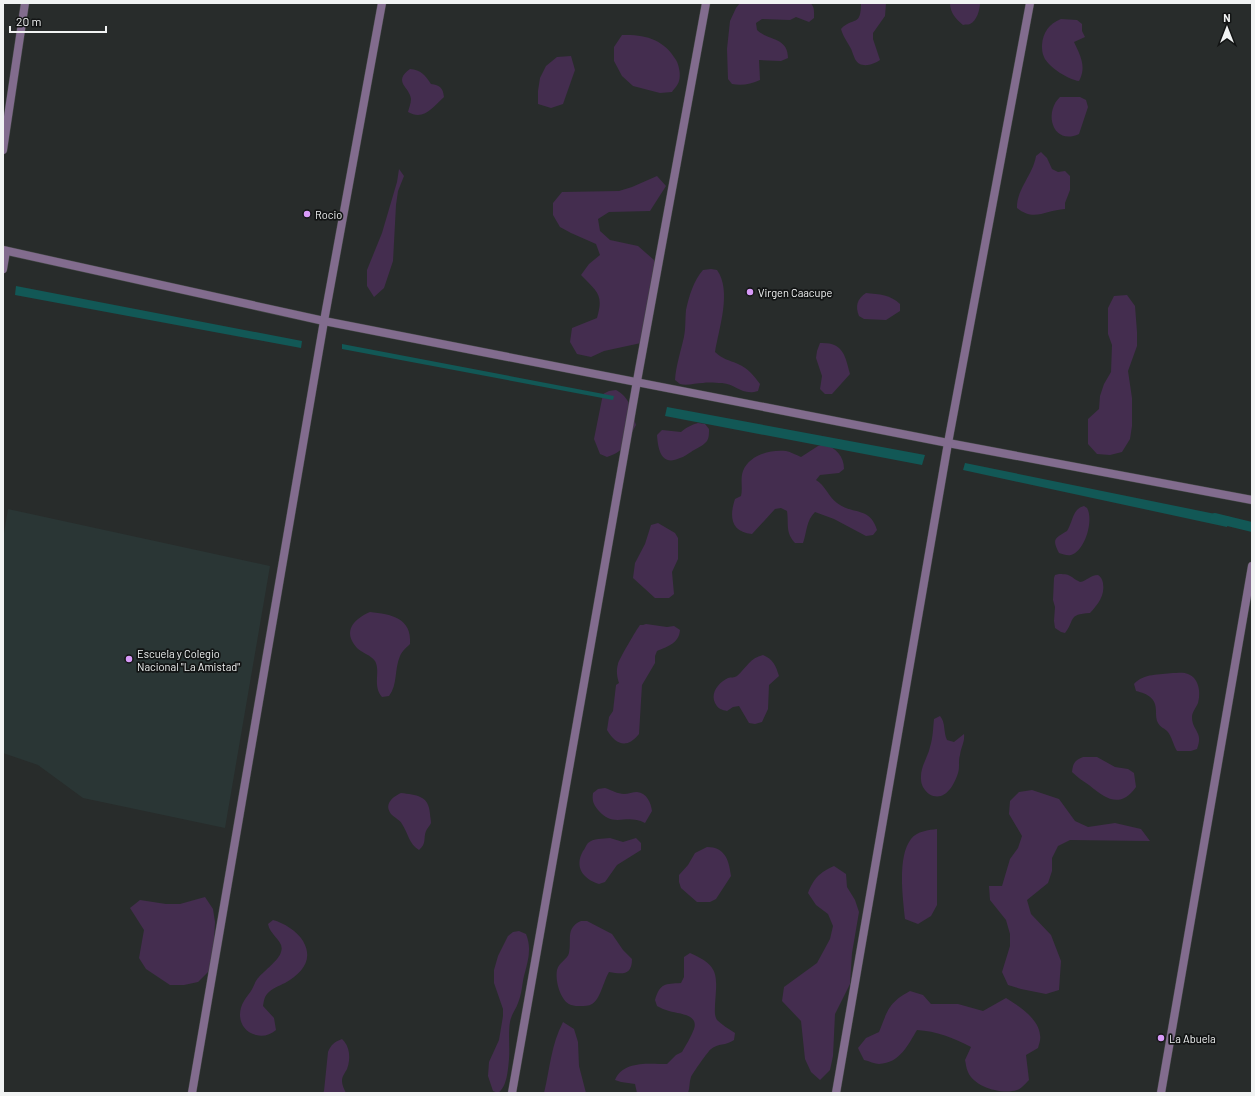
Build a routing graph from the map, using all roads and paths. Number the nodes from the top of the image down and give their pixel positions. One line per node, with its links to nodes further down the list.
1 (26, 3): 5 (street)
2 (382, 3): 8 (street)
3 (706, 3): 9 (street)
4 (1030, 3): 10 (street)
5 (3, 150)
6 (4, 251): 7 (street); 8 (street)
7 (3, 268)
8 (324, 320): 9 (street); 13 (street)
9 (637, 381): 10 (street); 14 (street)
10 (948, 442): 11 (street); 15 (street)
11 (1252, 500)
12 (1252, 566): 16 (street)
13 (192, 1093)
14 (512, 1093)
15 (836, 1093)
16 (1161, 1093)

